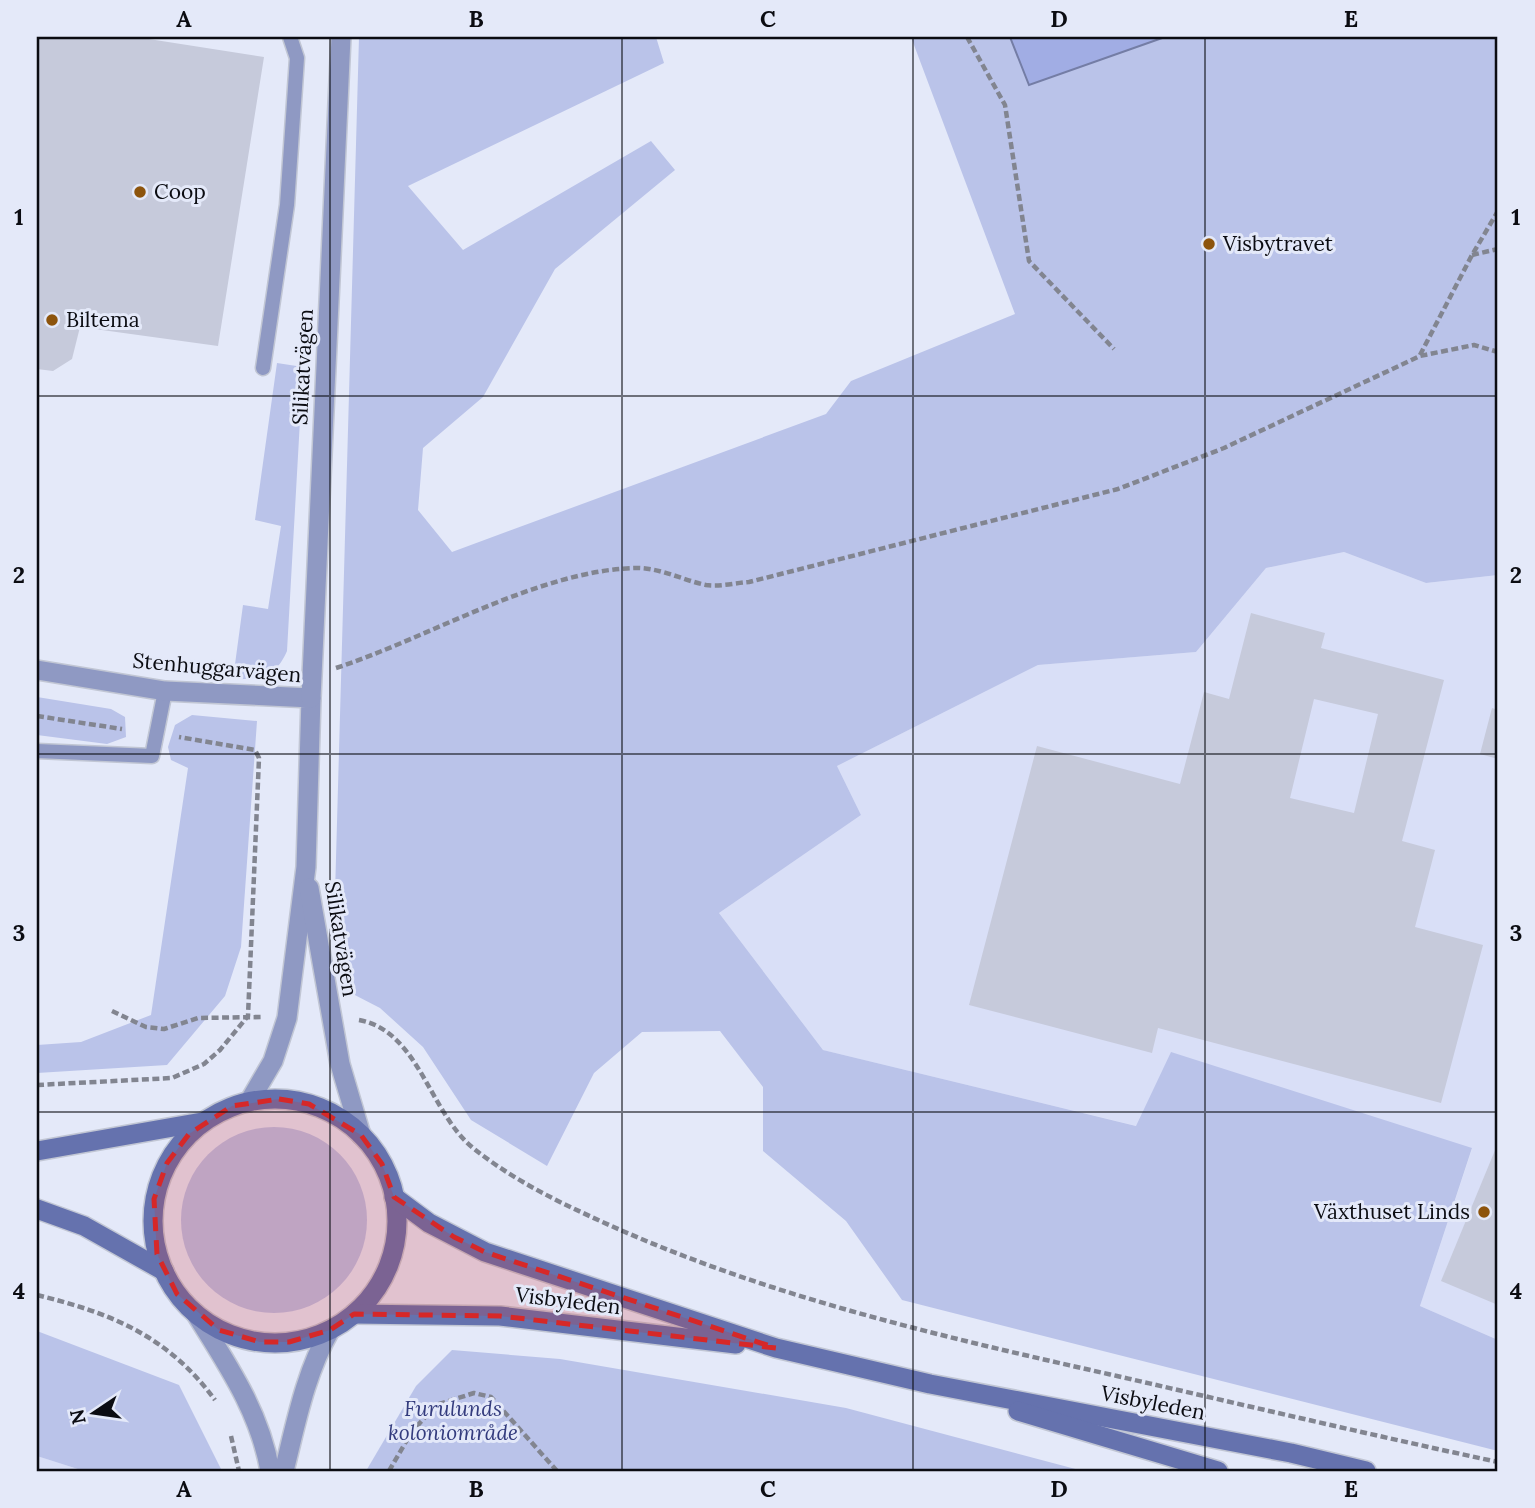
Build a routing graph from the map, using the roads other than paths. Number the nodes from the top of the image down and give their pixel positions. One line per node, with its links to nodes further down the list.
1 (290, 37): 3 (lane)
2 (341, 37): 6 (street, Silikatvägen)
3 (263, 368)
4 (37, 670): 5 (street, Stenhuggarvägen)
5 (164, 691): 6 (street, Stenhuggarvägen); 7 (lane)
6 (311, 698): 8 (street, Stenhuggarvägen)
7 (37, 751)
8 (306, 867): 9 (street, Silikatvägen); 11 (street, Silikatvägen)
9 (249, 1102): 10 (main road); 11 (main road)
10 (203, 1122): 12 (main road); 15 (main road)
11 (361, 1135): 13 (main road)
12 (37, 1151)
13 (394, 1197): 17 (main road); 19 (main road, Visbyleden)
14 (37, 1209): 15 (main road)
15 (164, 1271): 16 (main road)
16 (196, 1314): 18 (main road); 21 (street)
17 (354, 1314): 18 (main road); 19 (main road, Visbyleden)
18 (330, 1329): 22 (street)
19 (776, 1348): 20 (main road, Visbyleden)
20 (930, 1384): 23 (main road, Visbyleden); 24 (main road, Visbyleden)
21 (270, 1471)
22 (284, 1471)
23 (1219, 1471)
24 (1366, 1471)

